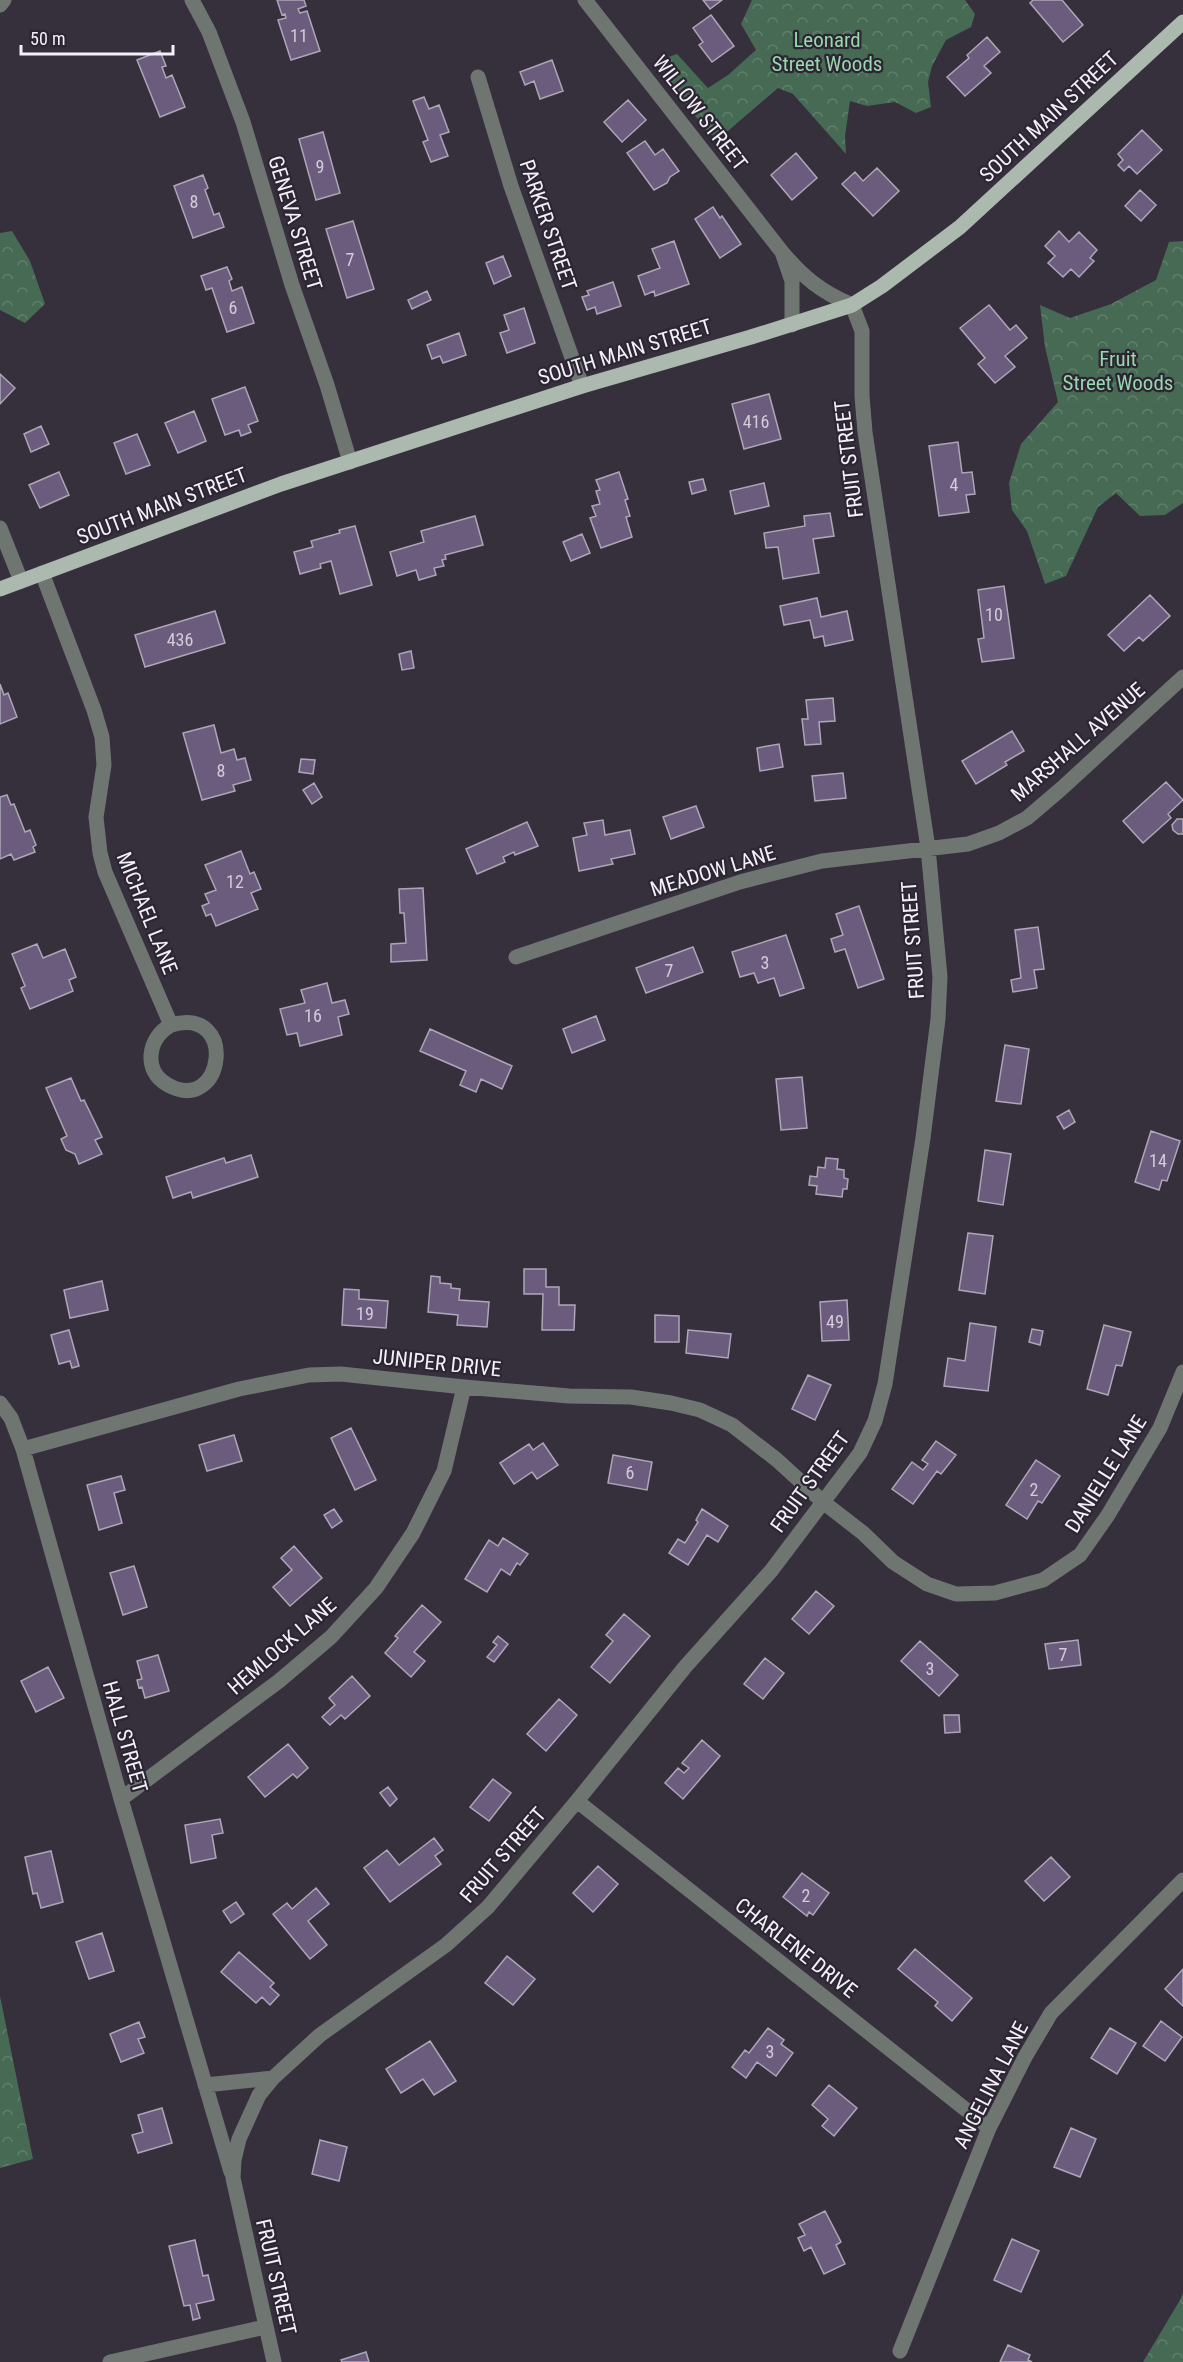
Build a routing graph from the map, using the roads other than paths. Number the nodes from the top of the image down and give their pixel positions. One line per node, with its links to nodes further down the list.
1 (4, 0): 4 (street)
2 (192, 0): 11 (street, GENEVA STREET)
3 (585, 0): 7 (street, WILLOW STREET)
4 (0, 5)
5 (1183, 22): 8 (main road, SOUTH MAIN STREET)
6 (478, 77): 10 (street, PARKER STREET)
7 (782, 252): 8 (street); 9 (street)
8 (852, 305): 9 (main road, SOUTH MAIN STREET); 17 (street, FRUIT STREET)
9 (792, 325): 10 (main road, SOUTH MAIN STREET)
10 (582, 386): 11 (main road, SOUTH MAIN STREET)
11 (350, 462): 13 (main road, SOUTH MAIN STREET)
12 (0, 528): 14 (street)
13 (42, 573): 14 (main road, SOUTH MAIN STREET); 19 (street, MICHAEL LANE)
14 (21, 581): 15 (main road, SOUTH MAIN STREET)
15 (0, 588)
16 (1183, 677): 17 (street, MARSHALL AVENUE)
17 (927, 848): 18 (street, MEADOW LANE); 24 (street, FRUIT STREET)
18 (516, 957)
19 (171, 1025): 19 (street)
20 (1183, 1372): 24 (street, DANIELLE LANE)
21 (464, 1387): 23 (street, JUNIPER DRIVE); 24 (street, JUNIPER DRIVE); 25 (street, HEMLOCK LANE)
22 (0, 1403): 23 (street, HALL STREET)
23 (23, 1449): 25 (street, HALL STREET)
24 (823, 1502): 26 (street, FRUIT STREET)
25 (121, 1799): 29 (street, HALL STREET)
26 (578, 1801): 28 (street, FRUIT STREET); 30 (street, CHARLENE DRIVE)
27 (1183, 1880): 30 (street, ANGELINA LANE)
28 (273, 2078): 29 (street); 31 (street, FRUIT STREET)
29 (205, 2085): 31 (street, HALL STREET)
30 (989, 2128): 33 (street, ANGELINA LANE)
31 (232, 2178): 32 (street, FRUIT STREET)
32 (265, 2327): 34 (street); 35 (street, FRUIT STREET)
33 (900, 2351)
34 (110, 2362)
35 (274, 2362)

